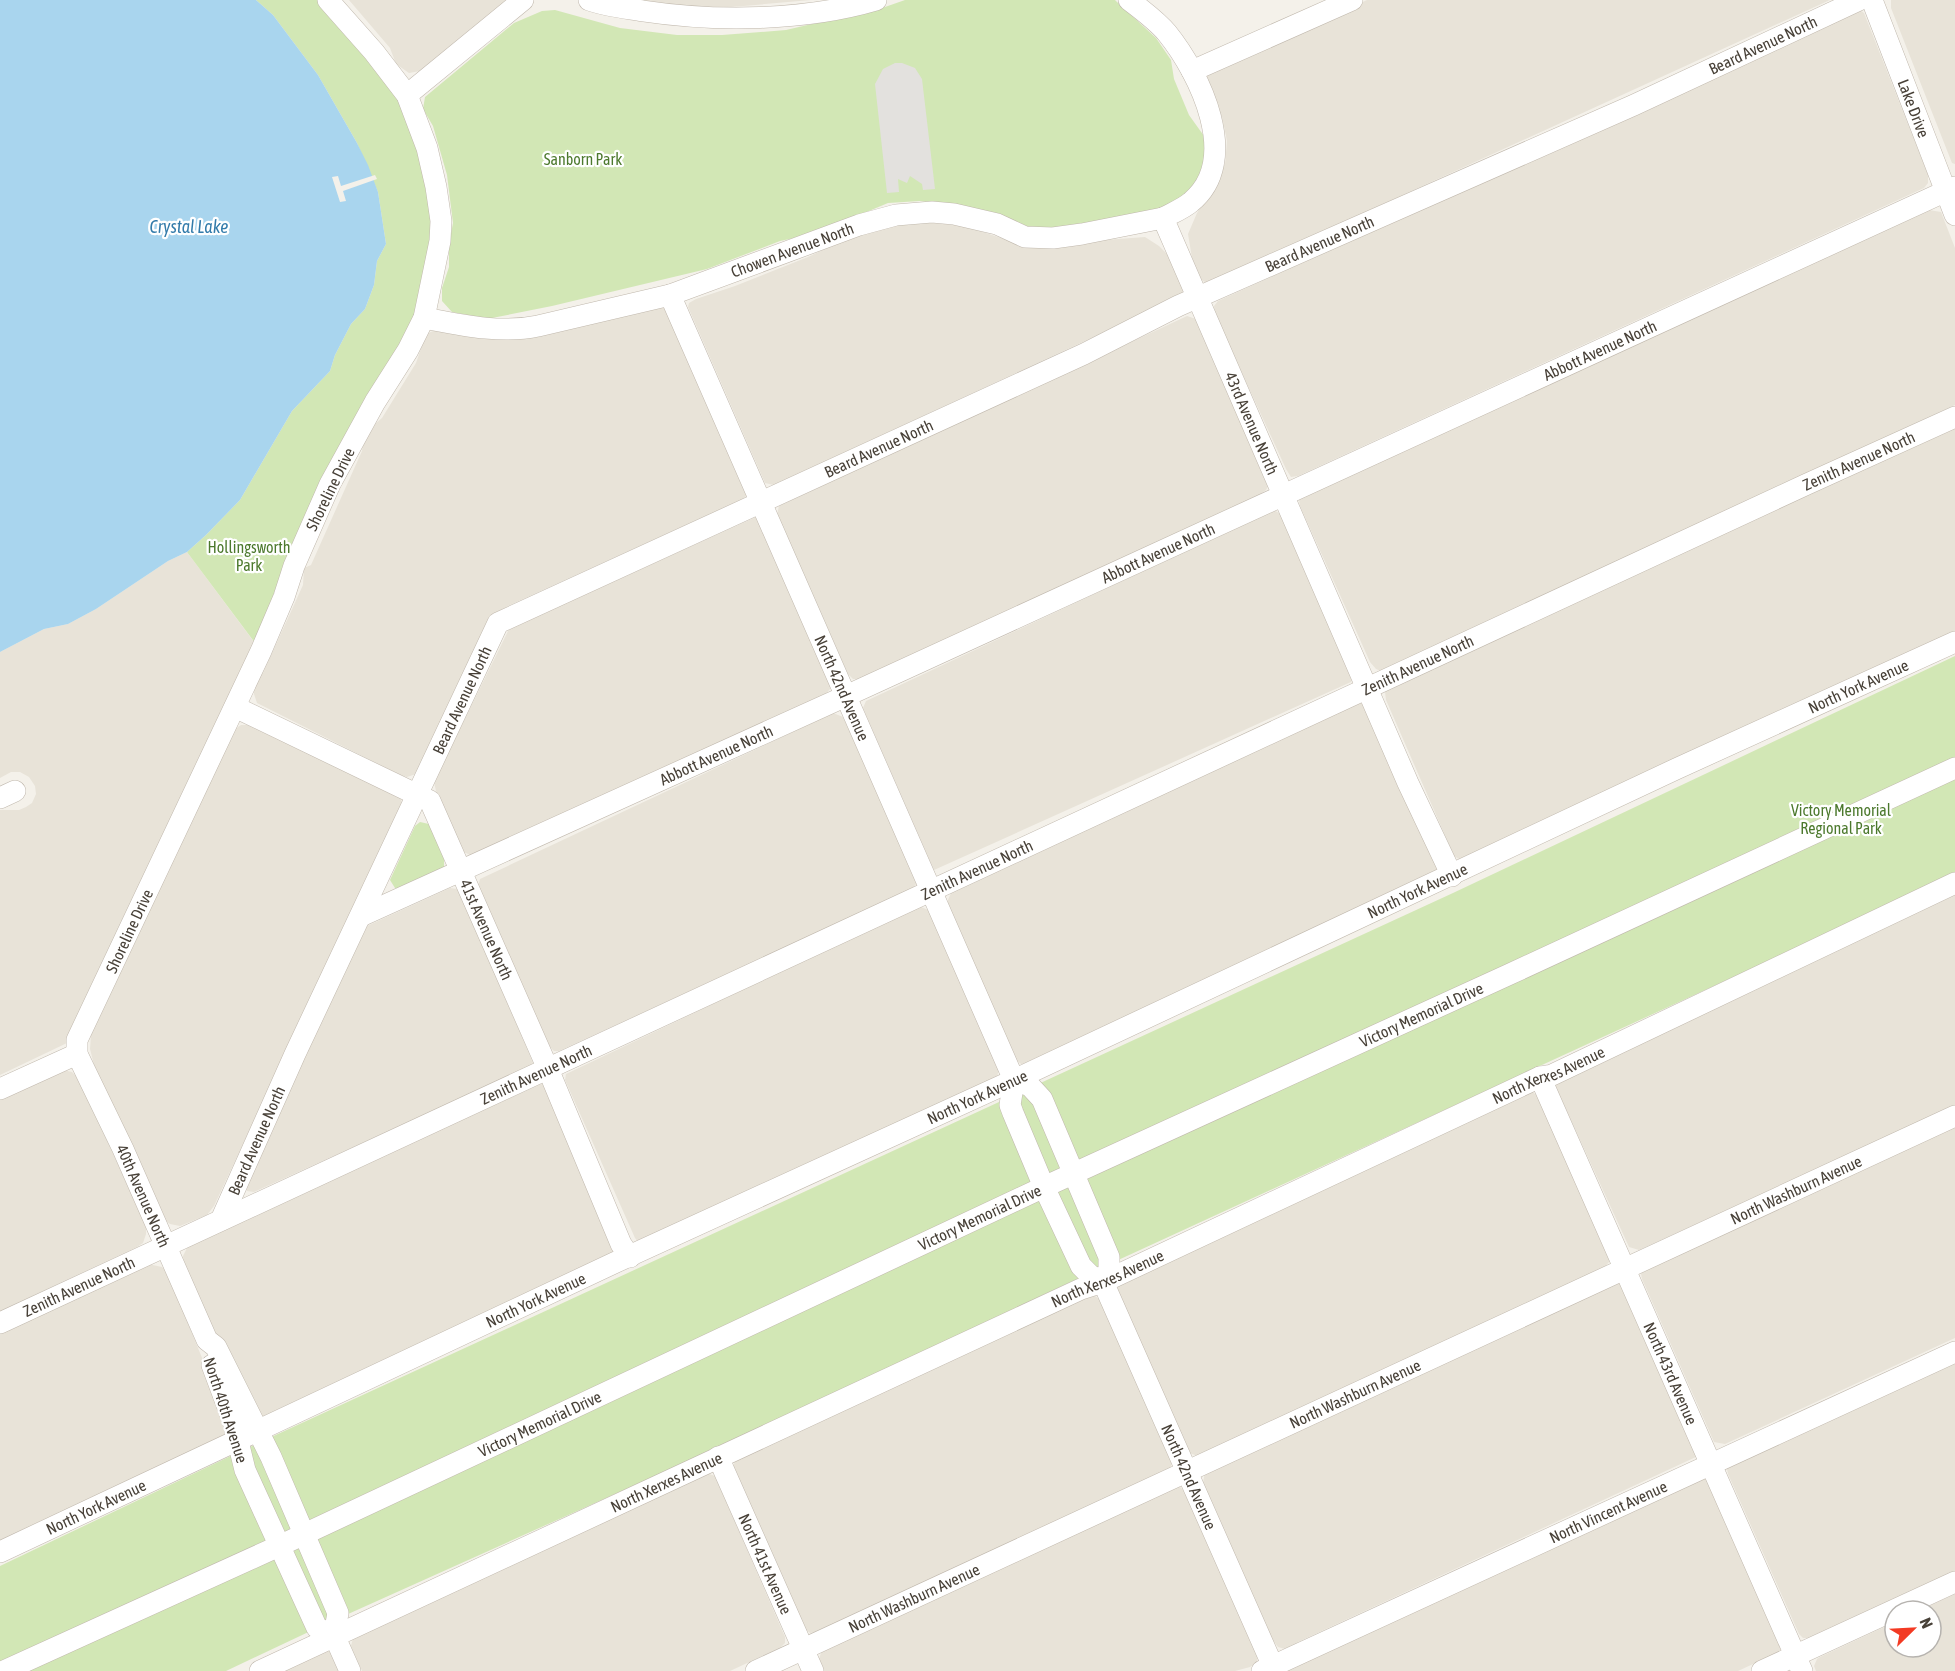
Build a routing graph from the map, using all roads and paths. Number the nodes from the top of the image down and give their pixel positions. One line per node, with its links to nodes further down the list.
1 (328, 0): 11 (street, Shoreline Drive)
2 (523, 0): 11 (street)
3 (589, 0): 4 (street)
4 (876, 0)
5 (1129, 0): 10 (street)
6 (1352, 0): 9 (street)
7 (1858, 0): 16 (street, Beard Avenue North)
8 (1872, 0): 12 (street, Lake Drive)
9 (1325, 6): 10 (street)
10 (1192, 71): 14 (street)
11 (407, 95): 17 (street, Shoreline Drive)
12 (1950, 189): 13 (street, Lake Drive); 19 (street, Abbott Avenue North)
13 (1955, 215)
14 (1163, 218): 15 (street, Chowen Avenue North); 16 (street, 43rd Avenue North)
15 (670, 295): 17 (street, Chowen Avenue North); 20 (street, North 42nd Avenue)
16 (1196, 298): 19 (street, 43rd Avenue North); 20 (street, Beard Avenue North)
17 (424, 318): 24 (street, Shoreline Drive)
18 (1955, 417): 22 (street, Zenith Avenue North)
19 (1284, 494): 22 (street, 43rd Avenue North); 23 (street, Abbott Avenue North)
20 (761, 502): 23 (street, North 42nd Avenue); 26 (street, Beard Avenue North)
21 (1955, 642): 28 (street, North York Avenue)
22 (1369, 689): 28 (street, 43rd Avenue North); 30 (street, Zenith Avenue North)
23 (846, 696): 27 (street, Abbott Avenue North); 30 (street, North 42nd Avenue)
24 (235, 707): 26 (street, 41st Avenue North); 32 (street, Shoreline Drive)
25 (1955, 768): 38 (street, Victory Memorial Drive)
26 (418, 795): 27 (street, 41st Avenue North); 31 (street, Beard Avenue North)
27 (460, 871): 31 (street, Abbott Avenue North); 33 (street, 41st Avenue North)
28 (1452, 876): 35 (street, North York Avenue)
29 (1955, 883): 34 (street, North Xerxes Avenue)
30 (931, 891): 33 (street, Zenith Avenue North); 35 (street, North 42nd Avenue)
31 (361, 916): 40 (street, Beard Avenue North)
32 (77, 1054): 36 (street); 41 (street, 40th Avenue North)
33 (548, 1069): 40 (street, Zenith Avenue North); 42 (street, 41st Avenue North)
34 (1540, 1077): 43 (street, North 43rd Avenue); 44 (street, North Xerxes Avenue)
35 (1014, 1080): 38 (street); 39 (street, North 42nd Avenue); 42 (street, North York Avenue)
36 (0, 1089)
37 (1955, 1116): 43 (street, North Washburn Avenue)
38 (1072, 1174): 39 (street, Victory Memorial Drive); 44 (street)
39 (1044, 1187): 44 (street, North 42nd Avenue); 53 (street, Victory Memorial Drive)
40 (221, 1220): 41 (street, Zenith Avenue North)
41 (165, 1246): 45 (street, Zenith Avenue North); 46 (street, 40th Avenue North)
42 (630, 1257): 48 (street, North York Avenue)
43 (1624, 1268): 51 (street, North 43rd Avenue); 52 (street, North Washburn Avenue)
44 (1103, 1282): 50 (street, North Xerxes Avenue); 52 (street, North 42nd Avenue)
45 (0, 1323)
46 (207, 1340): 48 (street, North 40th Avenue); 49 (street, North 40th Avenue)
47 (1955, 1352): 51 (street, North Vincent Avenue)
48 (258, 1431): 49 (street, North York Avenue); 53 (street, North 40th Avenue)
49 (237, 1440): 54 (street, North 40th Avenue); 55 (street, North York Avenue)
50 (718, 1457): 57 (street, North Xerxes Avenue); 58 (street, North 41st Avenue)
51 (1711, 1464): 59 (street, North 43rd Avenue); 60 (street, North Vincent Avenue)
52 (1187, 1472): 58 (street, North Washburn Avenue); 60 (street, North 42nd Avenue)
53 (304, 1534): 54 (street, Victory Memorial Drive); 57 (street, North 40th Avenue)
54 (279, 1546): 57 (street, North 40th Avenue); 61 (street, Victory Memorial Drive)
55 (0, 1552)
56 (1955, 1582): 59 (street)
57 (334, 1635): 62 (street, North Xerxes Avenue); 63 (street, North 40th Avenue)
58 (803, 1649): 64 (street, North Washburn Avenue); 65 (street, North 41st Avenue)
59 (1798, 1663): 66 (street)
60 (1270, 1669)
61 (4, 1671)
62 (260, 1671)
63 (350, 1671)
64 (756, 1671)
65 (813, 1671)
66 (1762, 1671)

